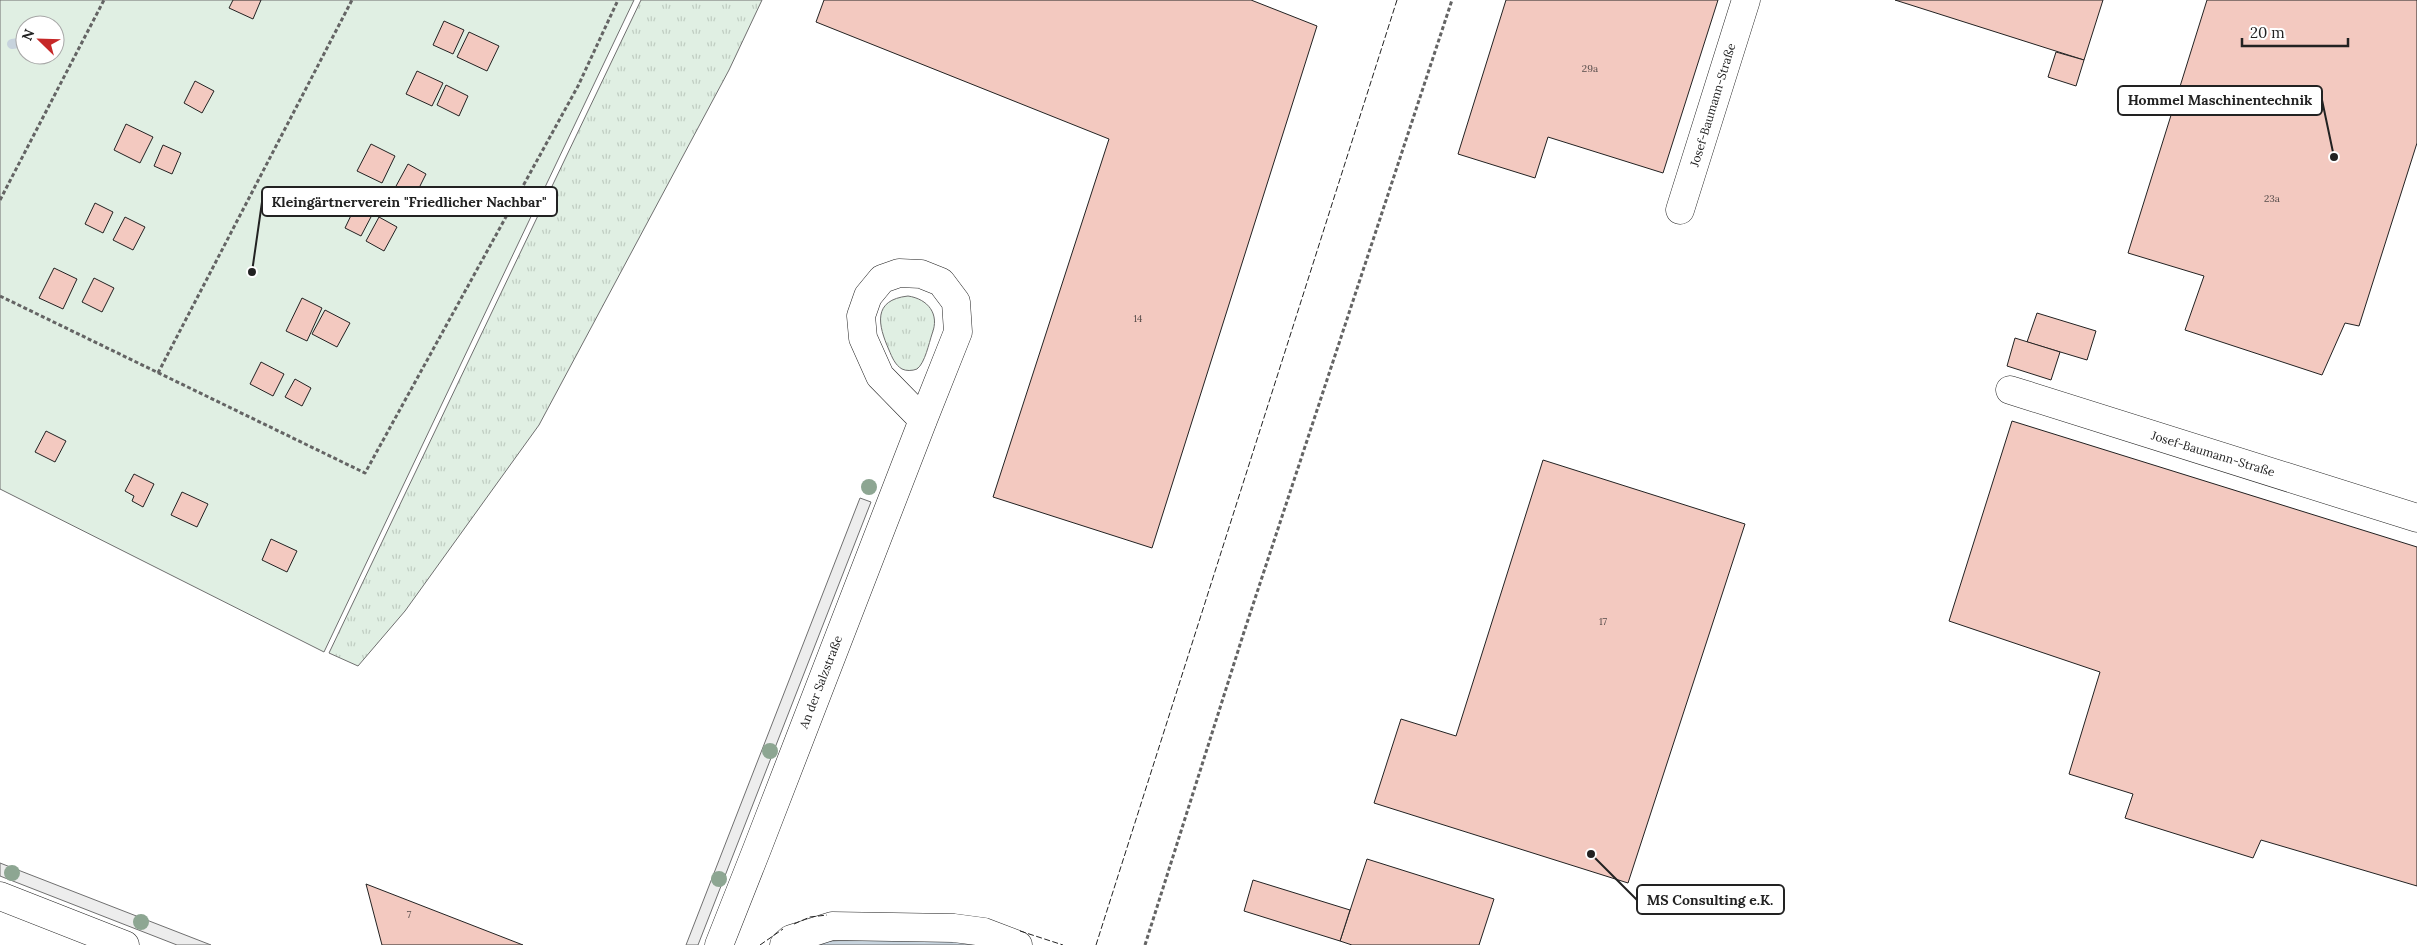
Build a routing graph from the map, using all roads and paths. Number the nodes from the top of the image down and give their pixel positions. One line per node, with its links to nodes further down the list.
1 (104, 0): 6 (path)
2 (352, 0): 9 (path)
3 (618, 0): 9 (path)
4 (1452, 0): 18 (path)
5 (1746, 0): 7 (street, Josef-Baumann-Straße)
6 (0, 200)
7 (1680, 210)
8 (0, 296): 9 (path)
9 (158, 373)
10 (2010, 390): 12 (street, Josef-Baumann-Straße)
11 (923, 420): 11 (street, An der Salzstraße); 15 (street, An der Salzstraße)
12 (2417, 518)
13 (0, 896): 14 (street)
14 (125, 945)
15 (719, 945)
16 (784, 945): 17 (street)
17 (1018, 945)
18 (1146, 945)

